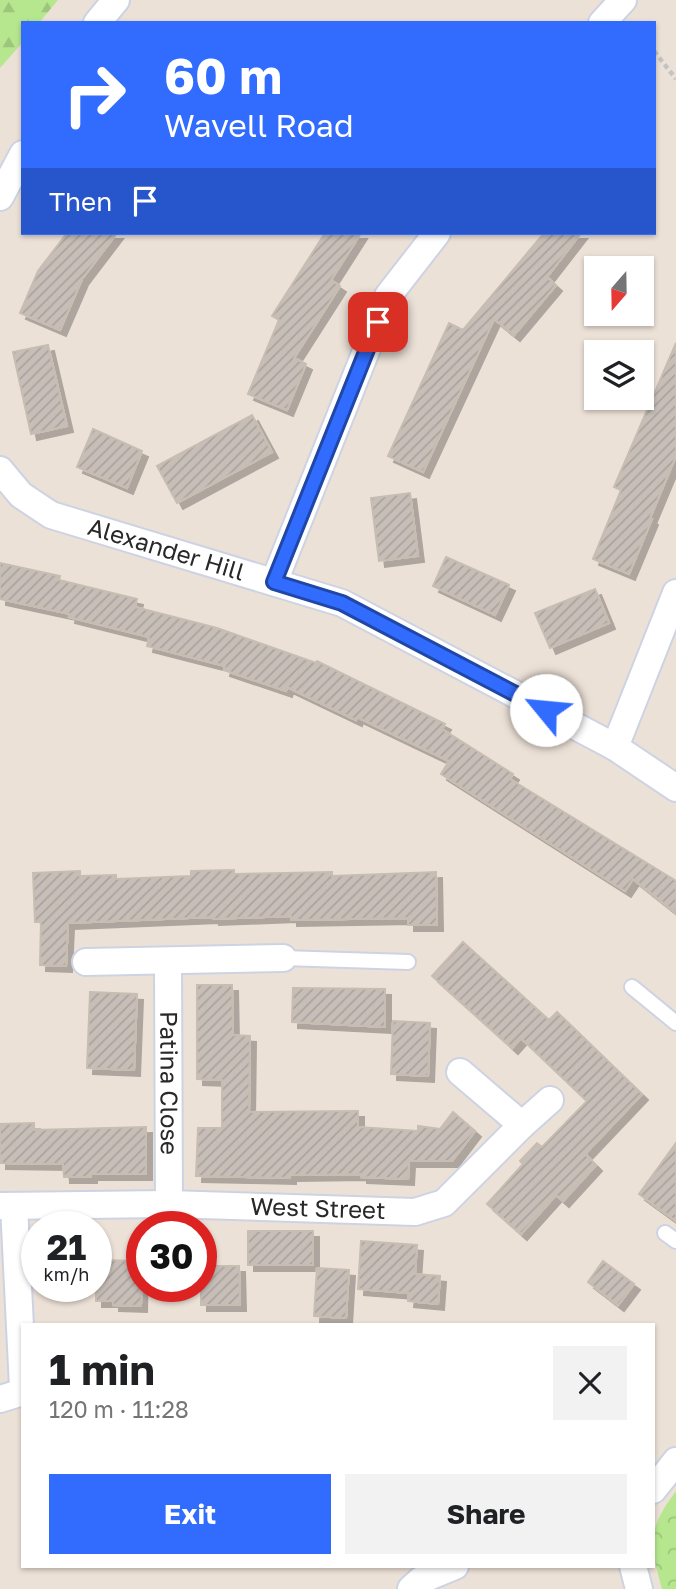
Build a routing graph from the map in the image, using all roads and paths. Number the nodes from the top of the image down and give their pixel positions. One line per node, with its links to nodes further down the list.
1 (116, 0): 2 (street)
2 (99, 21)
3 (656, 54): 4 (path)
4 (676, 79)
5 (21, 158): 6 (street)
6 (0, 197)
7 (435, 235): 9 (street)
8 (0, 470): 9 (street, Alexander Hill)
9 (274, 582): 11 (street, Alexander Hill)
10 (676, 593): 11 (street)
11 (615, 747): 12 (street, Alexander Hill)
12 (676, 788)
13 (283, 958): 15 (street); 16 (lane)
14 (86, 962): 15 (street)
15 (168, 962): 22 (street, Patina Close)
16 (408, 962)
17 (632, 987): 18 (lane)
18 (676, 1023)
19 (460, 1072): 21 (street)
20 (550, 1100): 21 (street, West Street)
21 (522, 1125): 22 (street, West Street)
22 (169, 1204): 23 (street, West Street)
23 (7, 1206): 24 (street)
24 (21, 1367)
25 (21, 1391): 26 (street)
26 (0, 1399)
27 (676, 1461): 28 (street)
28 (655, 1487)
29 (450, 1568): 31 (street)
30 (634, 1568): 32 (street)
31 (411, 1589)
32 (639, 1589)

